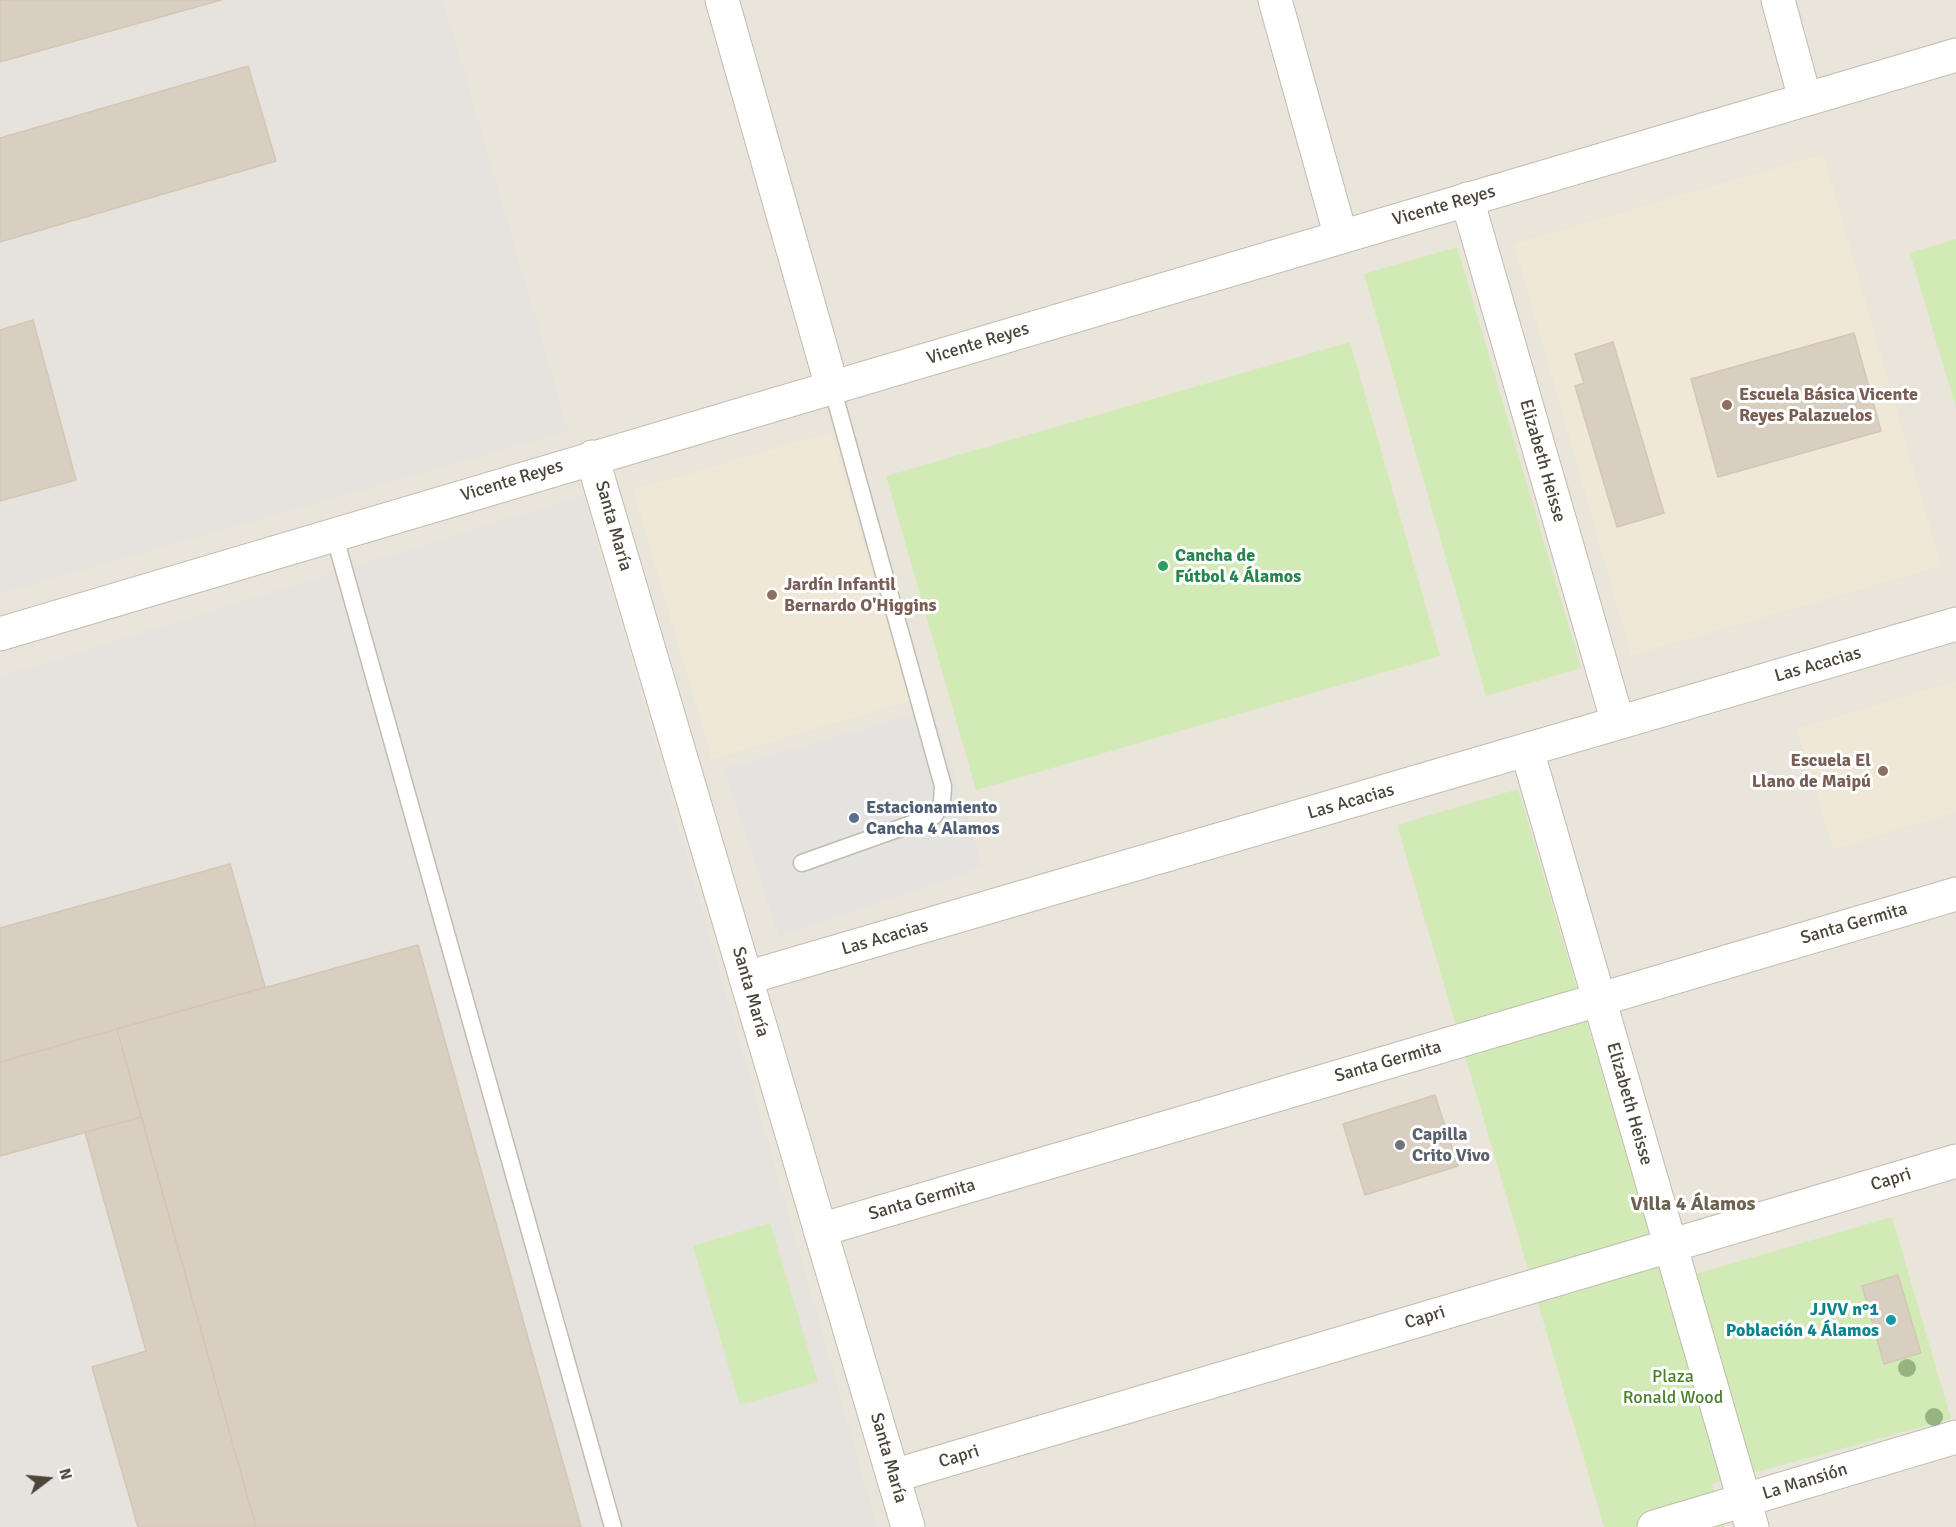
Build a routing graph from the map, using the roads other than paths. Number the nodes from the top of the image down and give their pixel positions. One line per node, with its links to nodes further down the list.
1 (722, 0): 8 (street)
2 (1275, 0): 7 (street)
3 (1778, 0): 5 (street)
4 (1956, 55): 5 (street, Vicente Reyes)
5 (1805, 99): 6 (street, Vicente Reyes)
6 (1467, 199): 7 (street, Vicente Reyes); 13 (street, Elizabeth Heisse)
7 (1341, 237): 8 (street, Vicente Reyes)
8 (832, 387): 9 (street, Vicente Reyes); 15 (lane)
9 (592, 457): 10 (street, Vicente Reyes); 17 (street, Santa María)
10 (334, 534): 12 (street, Vicente Reyes); 25 (lane)
11 (1956, 624): 13 (street, Las Acacias)
12 (0, 634)
13 (1618, 723): 14 (street, Las Acacias)
14 (1527, 750): 17 (street, Las Acacias); 18 (street, Elizabeth Heisse)
15 (802, 863)
16 (1956, 894): 18 (street, Santa Germita)
17 (746, 978): 20 (street, Santa María)
18 (1599, 999): 20 (street, Santa Germita); 21 (street, Elizabeth Heisse)
19 (1956, 1161): 21 (street, Capri)
20 (820, 1230): 23 (street, Santa María)
21 (1671, 1246): 23 (street, Capri); 24 (street, Elizabeth Heisse)
22 (1956, 1437): 24 (street, La Mansión)
23 (893, 1476): 26 (street, Santa María)
24 (1748, 1514): 27 (street, La Mansión)
25 (613, 1527)
26 (908, 1527)
27 (1654, 1527)

